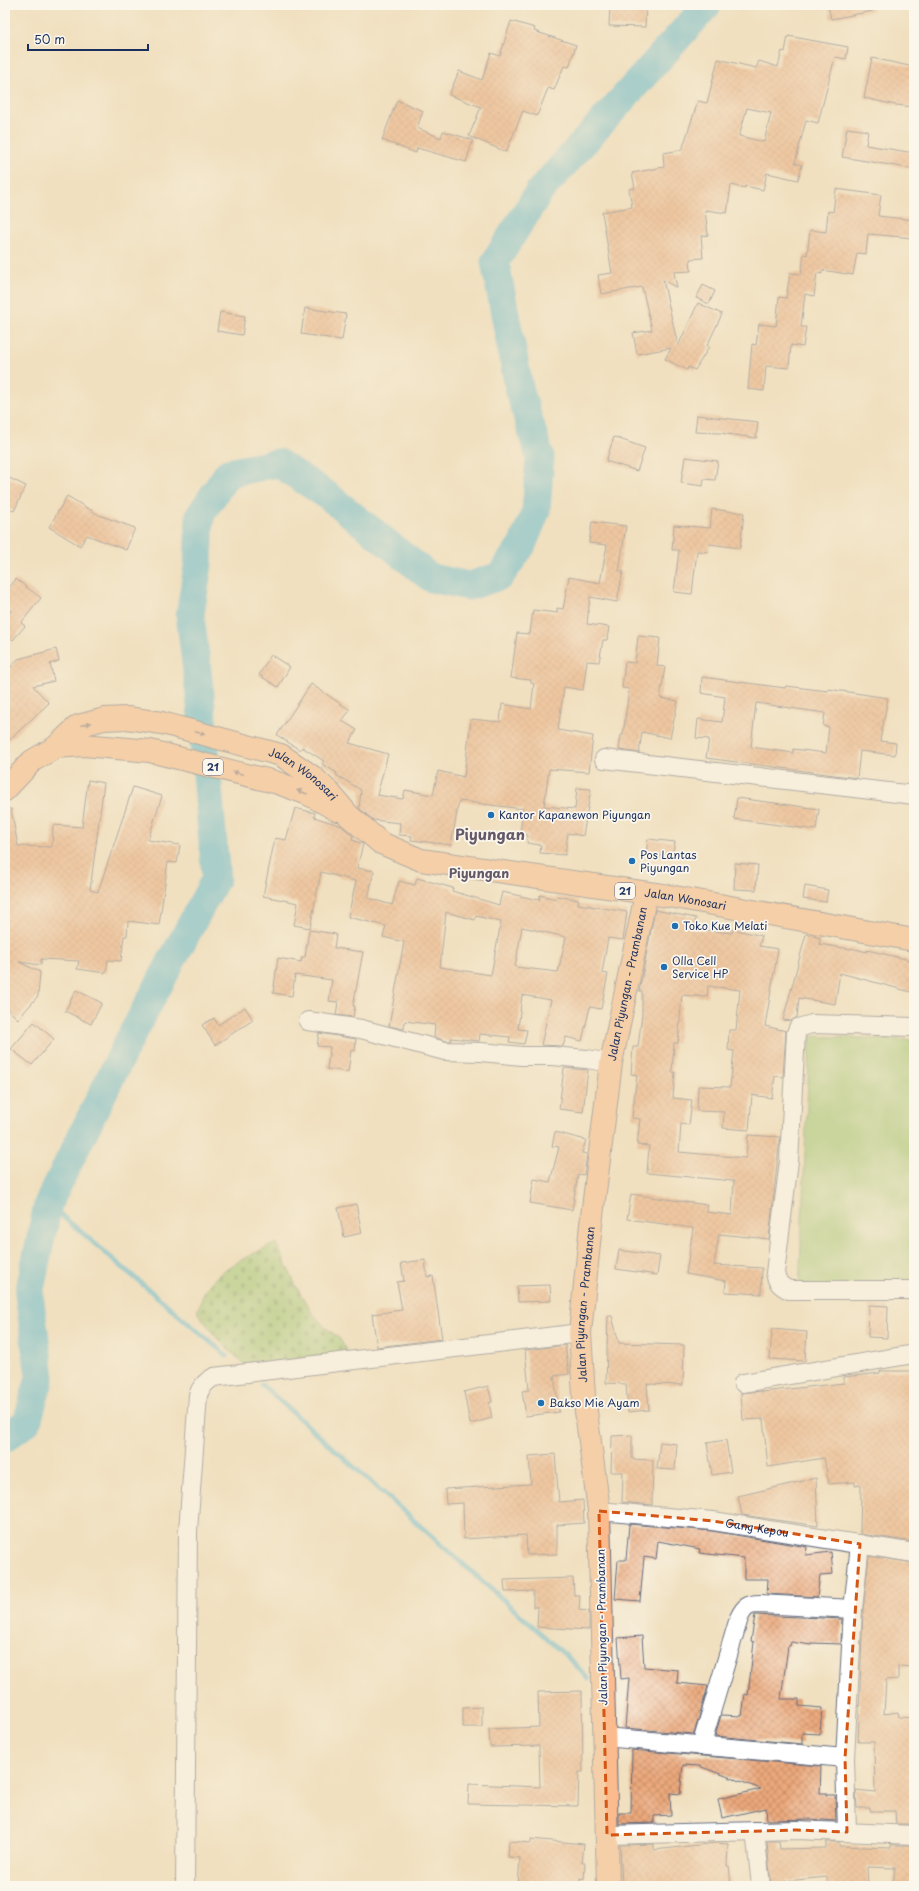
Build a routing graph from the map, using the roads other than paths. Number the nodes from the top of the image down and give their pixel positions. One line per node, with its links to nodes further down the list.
1 (56, 747): 3 (main road, 21); 5 (main road, Jalan Wonosari / 21, one-way to 1); 5 (main road, Jalan Wonosari / 21, one-way to 5)
2 (604, 759): 4 (street)
3 (5, 790)
4 (914, 795)
5 (349, 816): 6 (main road, Jalan Wonosari / 21)
6 (646, 894): 7 (main road, Jalan Wonosari / 21); 10 (main road, Jalan Piyungan - Prambanan)
7 (914, 940)
8 (308, 1021): 10 (street)
9 (914, 1027): 11 (street)
10 (611, 1063): 12 (main road, Jalan Piyungan - Prambanan)
11 (914, 1290)
12 (580, 1333): 15 (main road, Jalan Piyungan - Prambanan); 26 (street)
13 (914, 1354): 14 (street)
14 (743, 1383)
15 (599, 1511): 16 (street, Gang Kepou); 19 (main road, Jalan Piyungan - Prambanan)
16 (860, 1544): 17 (street, Gang Kepou); 18 (street)
17 (914, 1553)
18 (853, 1609): 20 (street); 21 (street)
19 (604, 1737): 20 (street); 24 (main road, Jalan Piyungan - Prambanan)
20 (701, 1746): 21 (street)
21 (845, 1758): 23 (street)
22 (755, 1831): 23 (street); 24 (street); 28 (street)
23 (848, 1832): 25 (street)
24 (607, 1835): 27 (main road, Jalan Piyungan - Prambanan)
25 (914, 1835)
26 (185, 1886)
27 (608, 1886)
28 (762, 1886)

